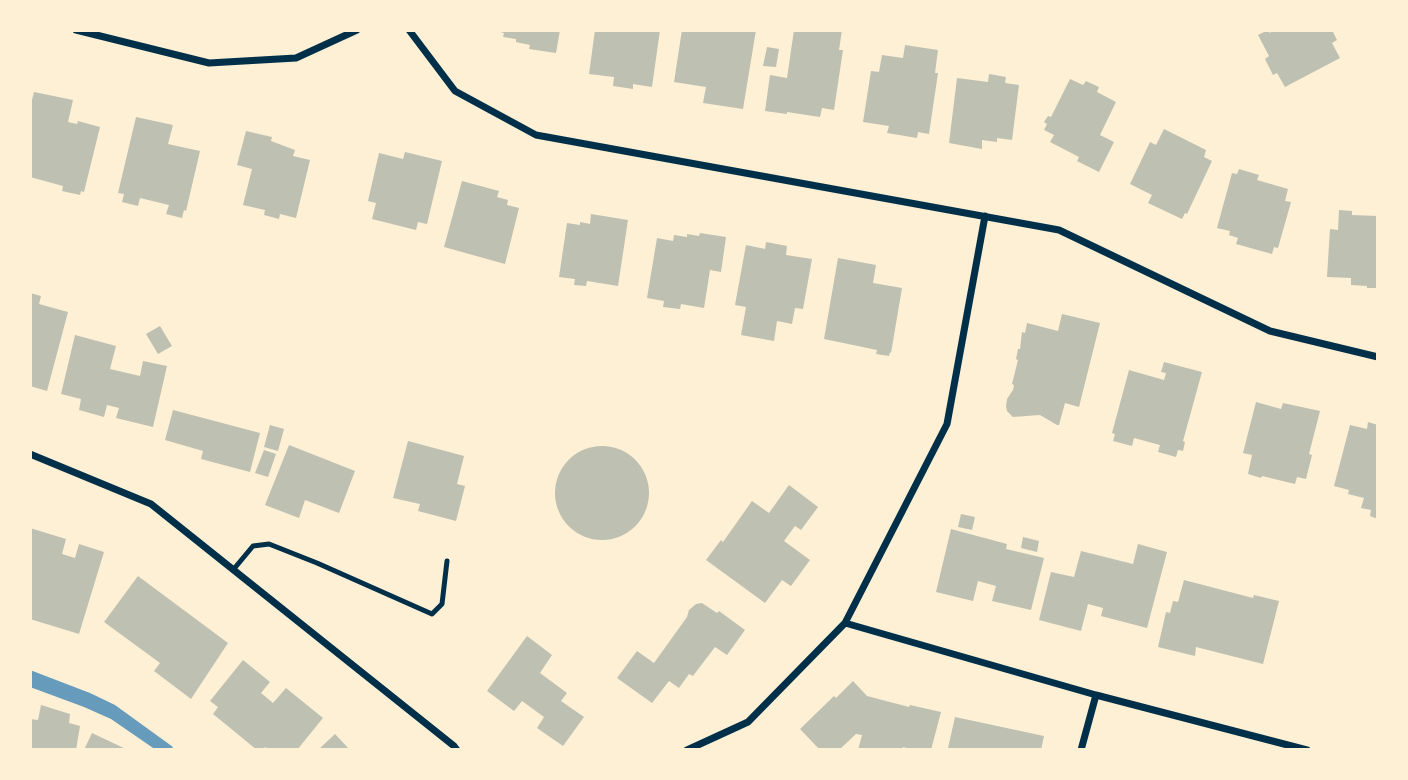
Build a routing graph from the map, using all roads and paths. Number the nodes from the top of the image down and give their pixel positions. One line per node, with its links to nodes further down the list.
1 (76, 30): 2 (street)
2 (358, 30)
3 (409, 30): 4 (street)
4 (985, 216): 5 (street); 9 (street)
5 (1378, 357)
6 (30, 454): 8 (street)
7 (447, 561): 8 (lane)
8 (233, 570): 11 (street)
9 (845, 623): 10 (street); 12 (street)
10 (1096, 695): 13 (street); 14 (street)
11 (457, 750)
12 (687, 750)
13 (1081, 750)
14 (1307, 750)

